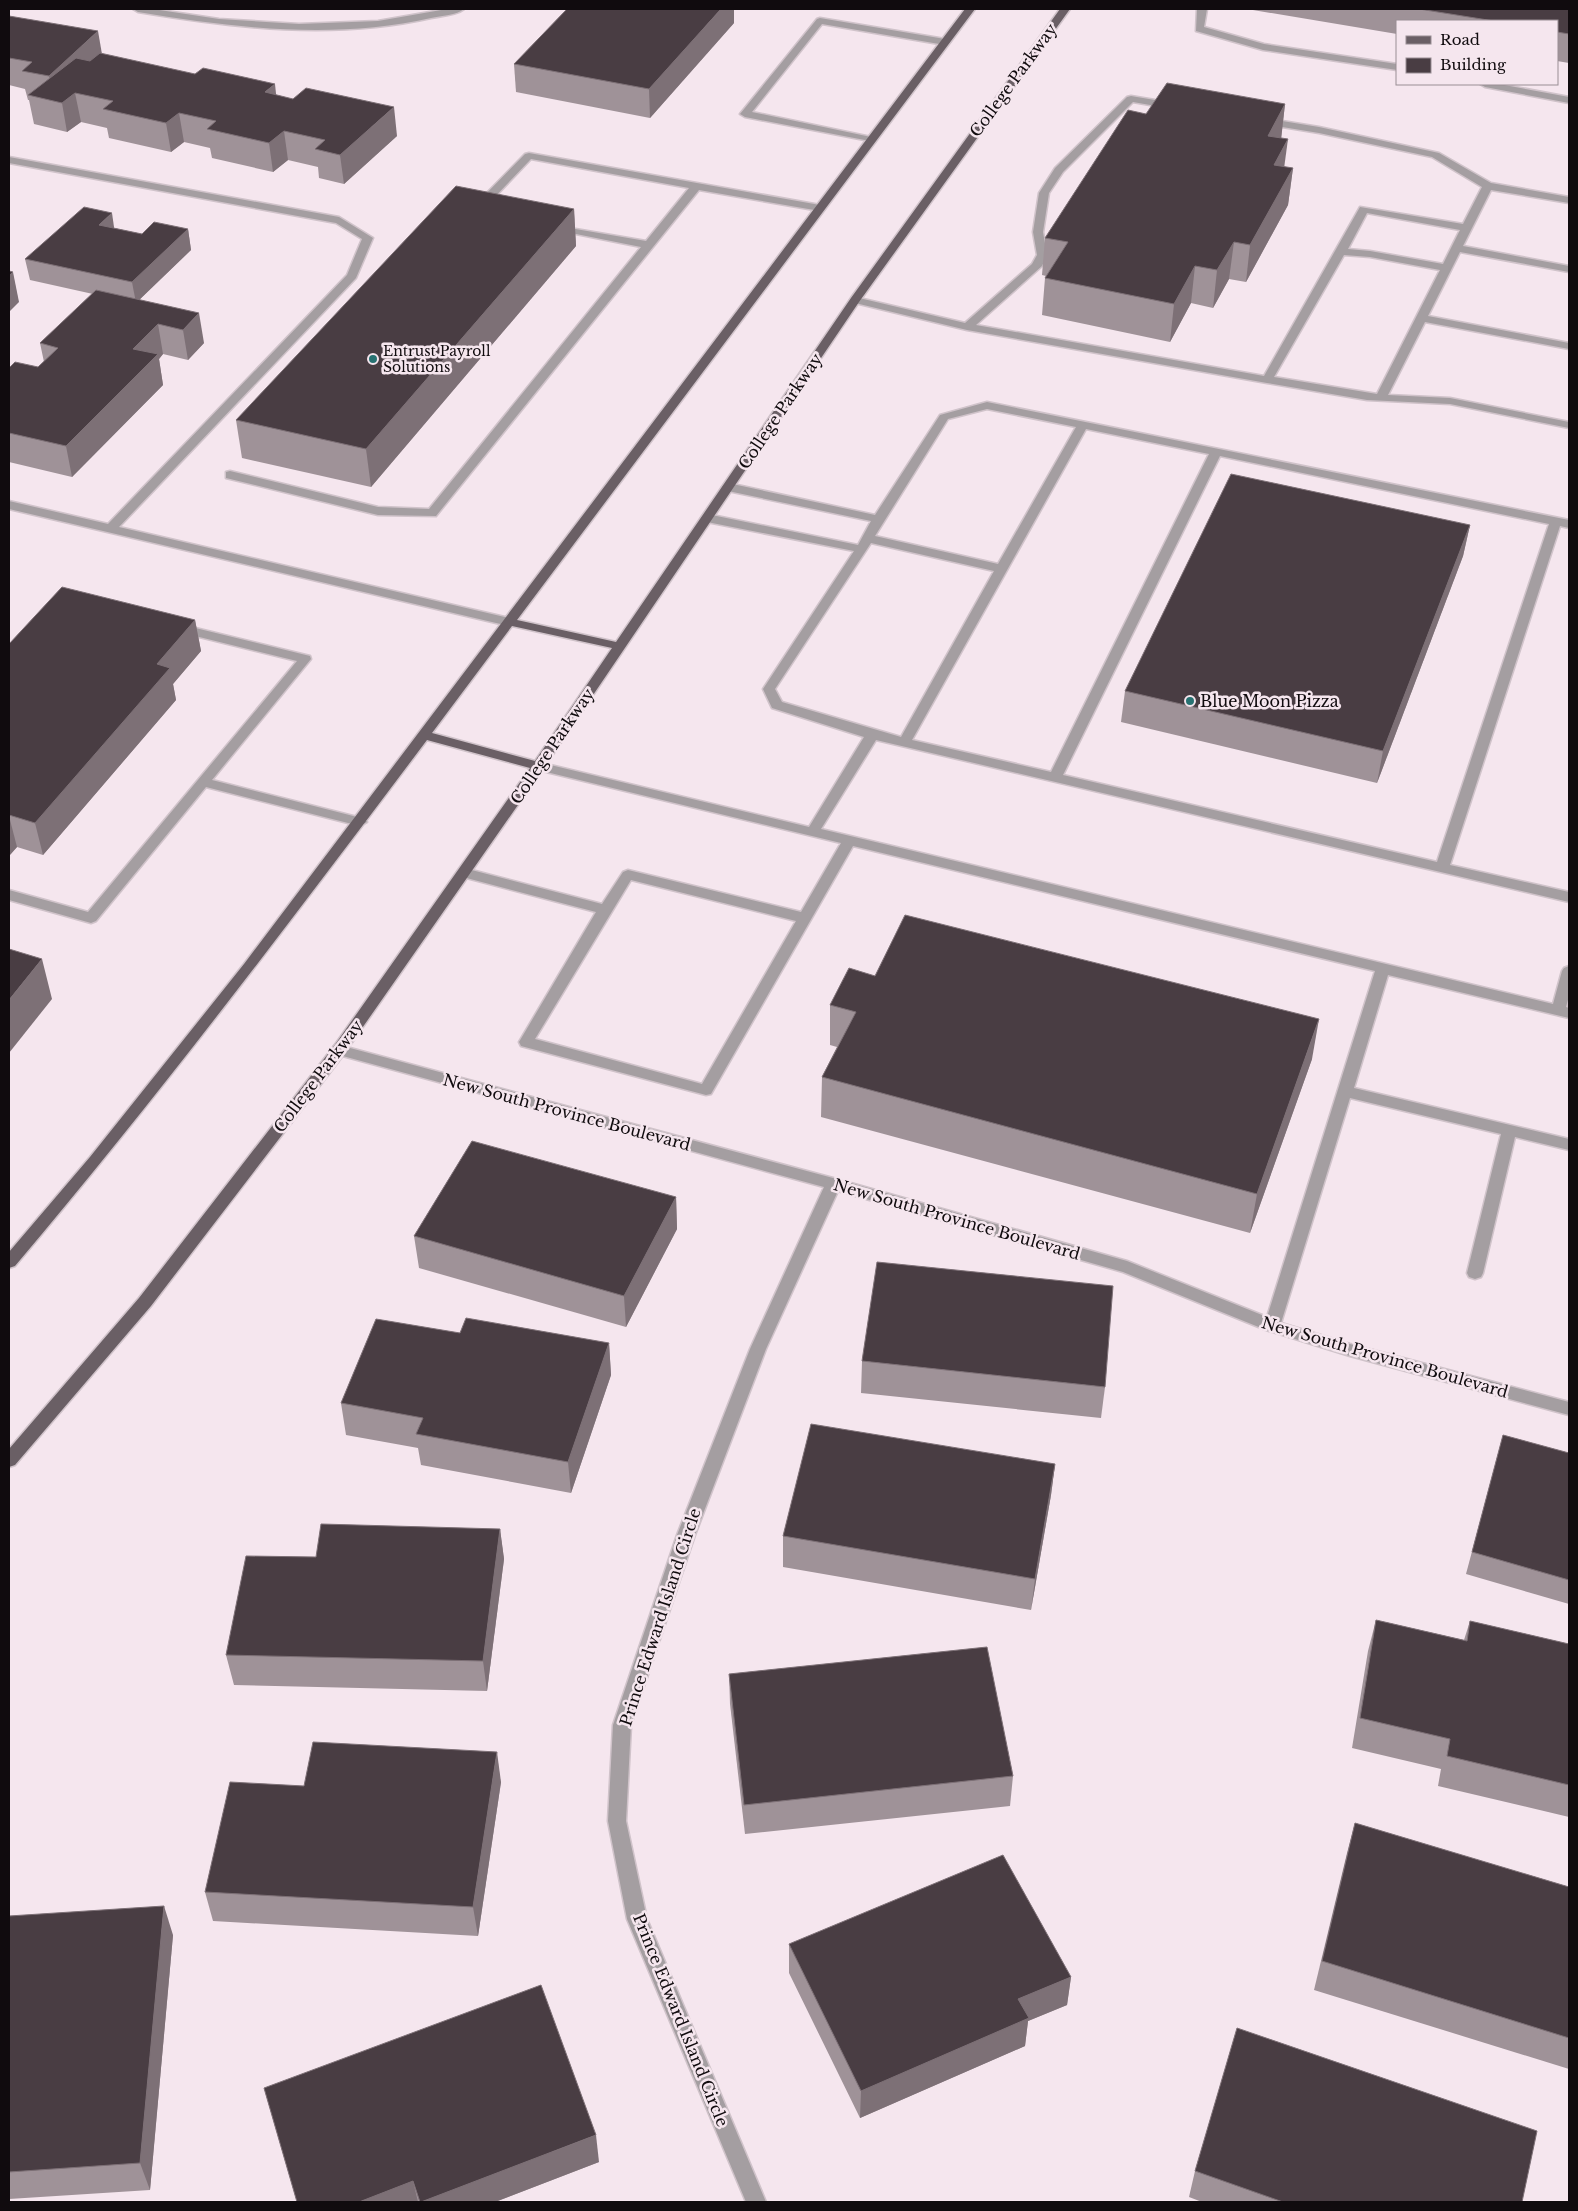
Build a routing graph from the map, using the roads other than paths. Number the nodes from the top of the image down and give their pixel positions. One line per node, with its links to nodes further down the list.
1 (138, 9): 2 (street)
2 (459, 9)
3 (970, 9): 6 (main road)
4 (1065, 9): 26 (main road, College Parkway)
5 (1202, 9): 7 (street)
6 (944, 42): 12 (main road); 12 (street)
7 (1396, 68)
8 (1491, 85): 9 (street)
9 (1569, 100)
10 (1187, 108): 28 (street)
11 (1253, 119): 15 (street)
12 (871, 140): 17 (main road)
13 (9, 160): 42 (street)
14 (696, 186): 17 (street); 18 (street); 21 (street)
15 (1488, 186): 16 (street); 20 (street)
16 (1569, 200)
17 (820, 208): 45 (main road)
18 (499, 211)
19 (544, 224): 21 (street)
20 (1466, 228): 22 (street); 23 (street)
21 (649, 245): 35 (street)
22 (1456, 248): 24 (street); 25 (street)
23 (1342, 252): 24 (street); 30 (street)
24 (1446, 268): 27 (street)
25 (1569, 269)
26 (855, 300): 28 (street); 36 (main road, College Parkway)
27 (1421, 318): 29 (street); 31 (street)
28 (967, 327): 30 (street)
29 (1569, 346)
30 (1267, 380): 31 (street)
31 (1381, 398): 33 (street)
32 (1083, 424): 34 (street); 39 (street); 44 (street)
33 (1569, 425)
34 (1216, 452): 40 (street); 52 (street)
35 (230, 475)
36 (728, 487): 38 (main road, College Parkway); 39 (street)
37 (9, 506): 42 (street)
38 (707, 518): 43 (street); 47 (main road, College Parkway)
39 (878, 519): 43 (street)
40 (1556, 521): 41 (street); 57 (street)
41 (1569, 524)
42 (110, 529): 45 (street)
43 (865, 544): 44 (street); 49 (street)
44 (1002, 569): 50 (street)
45 (509, 622): 47 (main road); 48 (main road)
46 (165, 625): 53 (street)
47 (619, 646): 51 (main road, College Parkway)
48 (424, 735): 51 (main road); 54 (main road)
49 (872, 735): 50 (street); 55 (street)
50 (904, 743): 52 (street)
51 (538, 766): 55 (street); 58 (main road, College Parkway)
52 (1055, 778): 57 (street)
53 (203, 782): 54 (street); 59 (street)
54 (360, 822): 71 (main road)
55 (813, 832): 56 (street)
56 (849, 841): 62 (street); 63 (street)
57 (1442, 868): 60 (street)
58 (464, 873): 61 (street); 66 (main road, College Parkway)
59 (9, 895)
60 (1569, 897)
61 (605, 910): 62 (street); 62 (street)
62 (805, 918)
63 (1383, 968): 65 (street); 67 (street)
64 (1569, 971): 65 (street)
65 (1564, 1012)
66 (339, 1050): 70 (street, New South Province Boulevard); 75 (main road, College Parkway)
67 (1345, 1091): 68 (street); 73 (street)
68 (1509, 1131): 69 (street); 72 (street)
69 (1569, 1145)
70 (833, 1184): 73 (street, New South Province Boulevard); 76 (street, Prince Edward Island Circle)
71 (9, 1262)
72 (1476, 1273)
73 (1272, 1326): 74 (street, New South Province Boulevard)
74 (1569, 1409)
75 (9, 1460)
76 (756, 2202)

